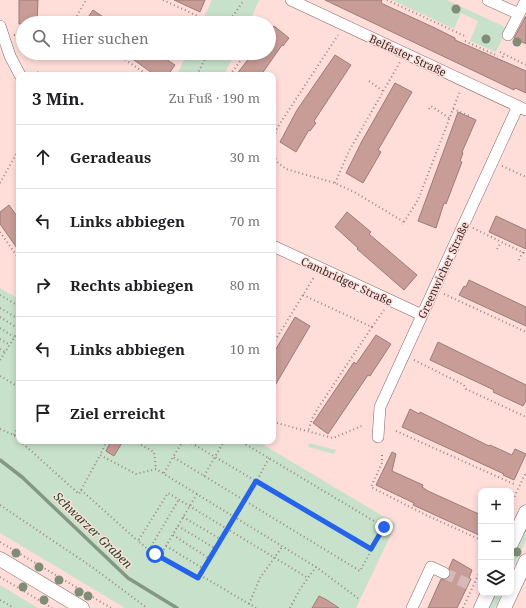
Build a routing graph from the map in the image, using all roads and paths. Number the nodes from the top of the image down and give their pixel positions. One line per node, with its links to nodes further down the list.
1 (86, 0): 8 (path)
2 (163, 0): 9 (path)
3 (244, 0): 10 (path)
4 (290, 0): 34 (street, Belfaster Straße)
5 (387, 0): 16 (path)
6 (488, 0): 7 (street)
7 (523, 7): 14 (street)
8 (77, 16)
9 (198, 16)
10 (233, 16)
11 (0, 26): 27 (street)
12 (339, 34): 39 (path)
13 (16, 35): 15 (path)
14 (508, 35)
15 (12, 36)
16 (467, 36)
17 (465, 41): 20 (path)
18 (500, 52): 19 (path)
19 (504, 54): 24 (path); 26 (path)
20 (498, 56)
21 (126, 60): 28 (path)
22 (204, 60): 29 (path)
23 (241, 60): 30 (path)
24 (501, 61)
25 (400, 62): 33 (path)
26 (526, 65)
27 (18, 72)
28 (144, 72)
29 (198, 72)
30 (232, 72)
31 (369, 81): 33 (path)
32 (460, 90): 36 (path)
33 (383, 91): 45 (path)
34 (522, 108): 62 (street, Greenwicher Straße)
35 (429, 109): 38 (path)
36 (453, 109): 37 (path); 38 (path)
37 (470, 116)
38 (449, 118): 45 (path)
39 (276, 132)
40 (16, 155): 44 (path)
41 (276, 159): 45 (path)
42 (501, 165): 43 (path)
43 (526, 177)
44 (0, 183)
45 (336, 183)
46 (472, 228): 48 (path)
47 (0, 232): 53 (path)
48 (501, 242): 50 (path); 51 (path)
49 (276, 247): 62 (street, Cambridger Straße)
50 (497, 249)
51 (523, 252): 52 (path); 54 (path)
52 (526, 254)
53 (16, 255)
54 (519, 260)
55 (315, 274): 58 (path)
56 (442, 293): 68 (path)
57 (0, 295): 59 (path)
58 (303, 295): 66 (path); 72 (path)
59 (16, 304)
60 (0, 308): 64 (path)
61 (386, 308): 66 (path)
62 (422, 315): 88 (street, Greenwicher Straße)
63 (0, 317): 65 (path)
64 (16, 317)
65 (16, 327)
66 (372, 327): 86 (path)
67 (0, 328): 70 (path)
68 (526, 332)
69 (16, 334): 70 (path)
70 (14, 337): 73 (path)
71 (0, 339): 73 (path)
72 (276, 339)
73 (10, 345): 75 (path)
74 (0, 349): 75 (path)
75 (5, 352): 77 (path)
76 (411, 359): 80 (path)
77 (0, 360)
78 (0, 376): 79 (path)
79 (16, 385)
80 (526, 417)
81 (276, 423): 86 (path)
82 (364, 425): 86 (path)
83 (0, 429): 87 (path)
84 (16, 431): 87 (path)
85 (396, 431): 106 (path)
86 (308, 432)
87 (14, 435)
88 (378, 437)
89 (24, 444): 107 (path)
90 (106, 444): 96 (path)
91 (139, 444): 101 (path)
92 (181, 444): 98 (path)
93 (193, 444): 99 (path)
94 (222, 444): 99 (path)
95 (245, 444): 100 (path)
96 (100, 455): 101 (path); 107 (path)
97 (382, 455): 121 (path)
98 (173, 457): 103 (path); 104 (path)
99 (215, 457): 104 (path); 105 (path)
100 (269, 458): 105 (path); 128 (path)
101 (156, 469): 103 (path)
102 (526, 472): 109 (path)
103 (164, 474): 108 (path)
104 (204, 476): 111 (path)
105 (256, 481): 111 (path); 128 (path)
106 (516, 486)
107 (81, 490): 123 (path)
108 (197, 494): 113 (path); 116 (path)
109 (514, 498)
110 (179, 500): 113 (path); 123 (path); 129 (path)
111 (246, 501): 116 (path); 128 (path)
112 (0, 505): 152 (path)
113 (190, 506): 115 (path); 118 (path)
114 (526, 512): 120 (main road)
115 (183, 517): 117 (path); 122 (path)
116 (235, 518): 118 (path); 126 (path)
117 (178, 526): 119 (path); 127 (path)
118 (228, 529): 122 (path); 131 (path)
119 (172, 535): 125 (path); 133 (path)
120 (514, 538)
121 (478, 539)
122 (222, 540): 127 (path)
123 (138, 541): 129 (path)
124 (0, 542): 151 (path)
125 (166, 546): 130 (path); 136 (path)
126 (283, 546): 131 (path); 135 (path)
127 (216, 549): 133 (path)
128 (371, 549)
129 (149, 550): 130 (path)
130 (160, 556): 138 (path)
131 (274, 557): 141 (path); 147 (path)
132 (0, 559): 150 (main road)
133 (210, 559): 136 (path)
134 (526, 561): 142 (main road)
135 (316, 567): 141 (path); 145 (path)
136 (204, 569): 138 (path)
137 (444, 573): 155 (street)
138 (200, 575): 147 (path)
139 (478, 576): 156 (path)
140 (0, 577): 149 (path)
141 (308, 578): 154 (path)
142 (514, 587)
143 (487, 596): 157 (main road)
144 (510, 596): 158 (main road)
145 (359, 599)
146 (0, 600): 148 (path)
147 (249, 604): 153 (path)
148 (14, 608)
149 (52, 608)
150 (82, 608)
151 (110, 608)
152 (147, 608)
153 (256, 608)
154 (290, 608)
155 (412, 608)
156 (463, 608)
157 (481, 608)
158 (504, 608)

